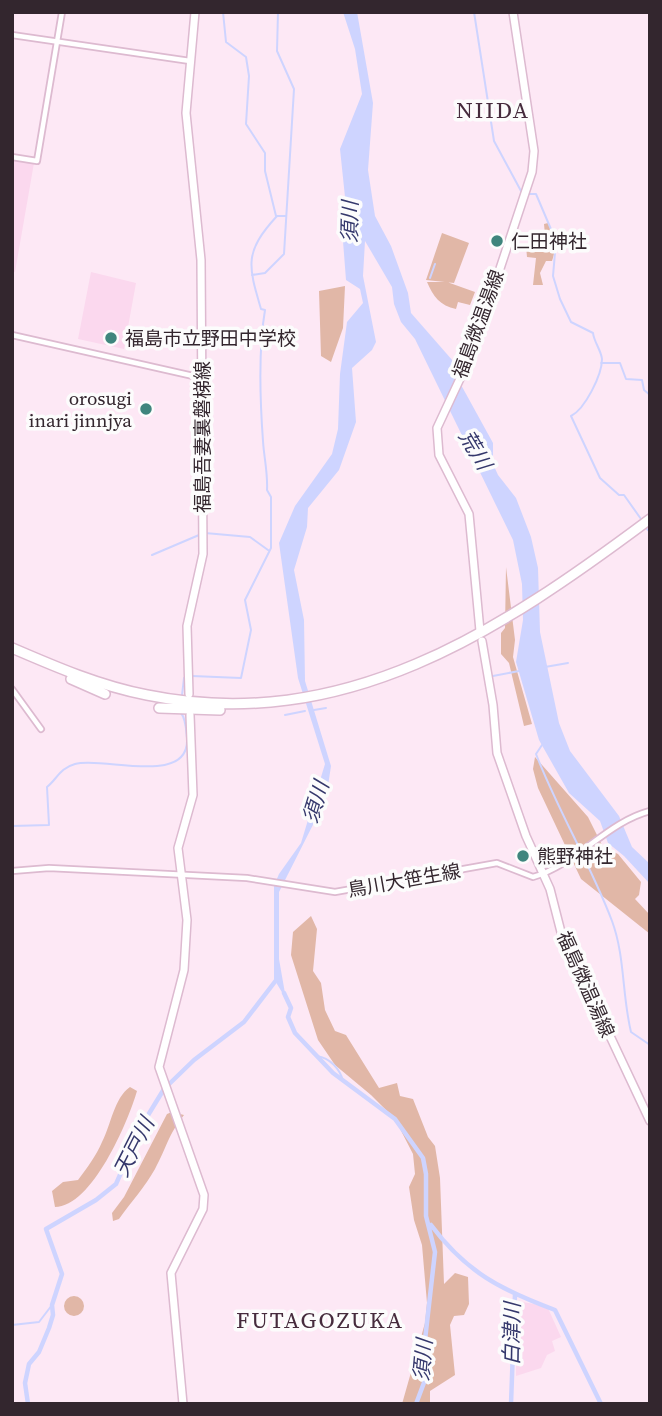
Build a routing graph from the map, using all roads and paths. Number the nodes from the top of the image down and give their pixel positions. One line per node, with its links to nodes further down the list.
1 (62, 12): 5 (street)
2 (195, 12): 6 (main road, 福島吾妻裏磐梯線)
3 (513, 12): 11 (main road, 福島微温湯線)
4 (12, 35): 5 (street)
5 (57, 41): 6 (street); 7 (street)
6 (190, 61): 9 (main road, 福島吾妻裏磐梯線)
7 (12, 157)
8 (12, 335): 9 (street)
9 (202, 378): 19 (main road, 福島吾妻裏磐梯線)
10 (650, 521): 20 (highway)
11 (480, 631)
12 (482, 641): 27 (main road, 福島微温湯線)
13 (12, 650): 14 (highway)
14 (36, 660): 15 (highway); 18 (highway); 20 (highway)
15 (105, 680)
16 (12, 689): 23 (street)
17 (160, 693): 20 (highway)
18 (105, 694)
19 (189, 694)
20 (260, 706): 21 (highway)
21 (159, 708)
22 (190, 715): 26 (main road)
23 (41, 729)
24 (650, 811): 27 (street)
25 (12, 871): 26 (street, 鳥川大笹生線)
26 (181, 874): 27 (street, 鳥川大笹生線); 29 (main road)
27 (542, 874): 28 (main road, 福島微温湯線)
28 (650, 1121)
29 (183, 1404)

